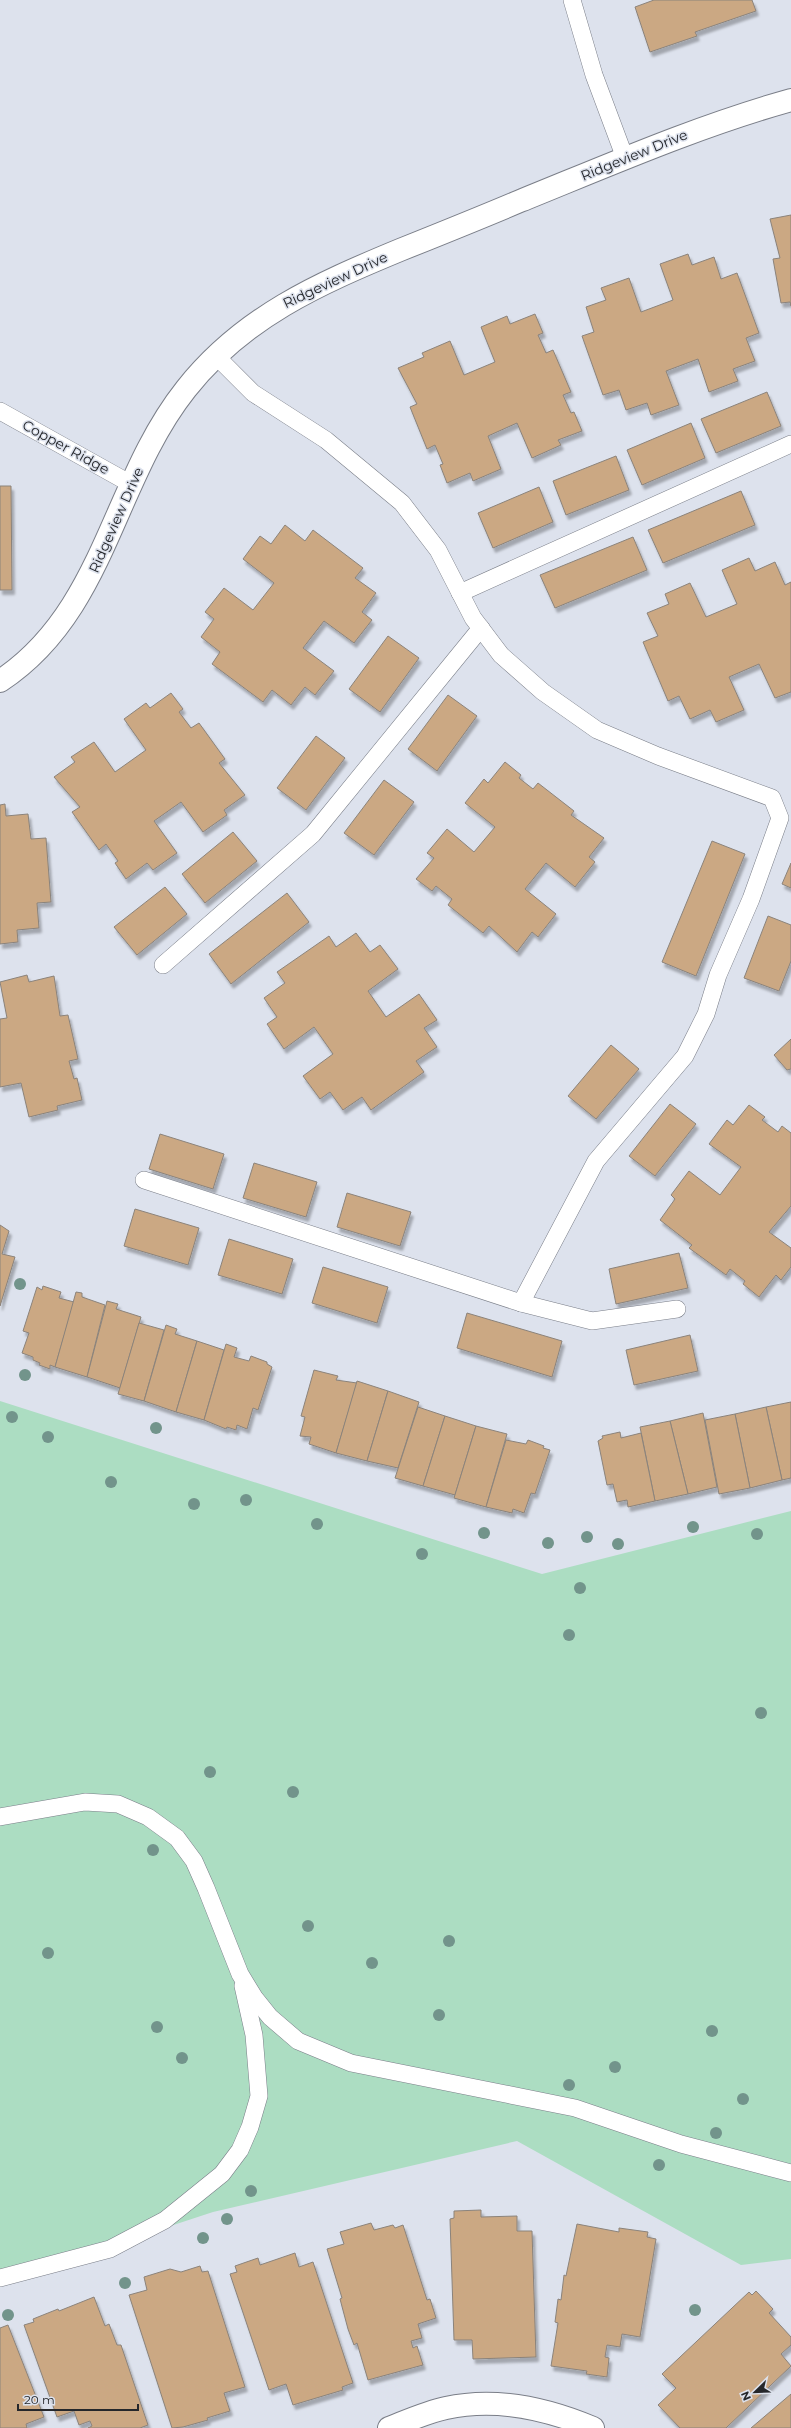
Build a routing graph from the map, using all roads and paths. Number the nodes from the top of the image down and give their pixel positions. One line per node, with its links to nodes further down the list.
1 (572, 0): 3 (lane)
2 (791, 100): 3 (street, Ridgeview Drive)
3 (624, 158): 4 (street, Ridgeview Drive)
4 (216, 356): 7 (street, Ridgeview Drive); 8 (lane)
5 (0, 411): 7 (lane, Copper Ridge)
6 (791, 444): 8 (lane)
7 (131, 484): 10 (street, Ridgeview Drive)
8 (460, 593): 9 (lane)
9 (480, 628): 11 (lane); 13 (lane)
10 (0, 681)
11 (163, 965)
12 (144, 1180): 13 (lane)
13 (521, 1303): 14 (lane)
14 (677, 1309)
15 (0, 1817): 16 (lane)
16 (240, 1974): 17 (lane); 18 (lane)
17 (791, 2173)
18 (0, 2278)
19 (388, 2428): 20 (street)
20 (593, 2428)

